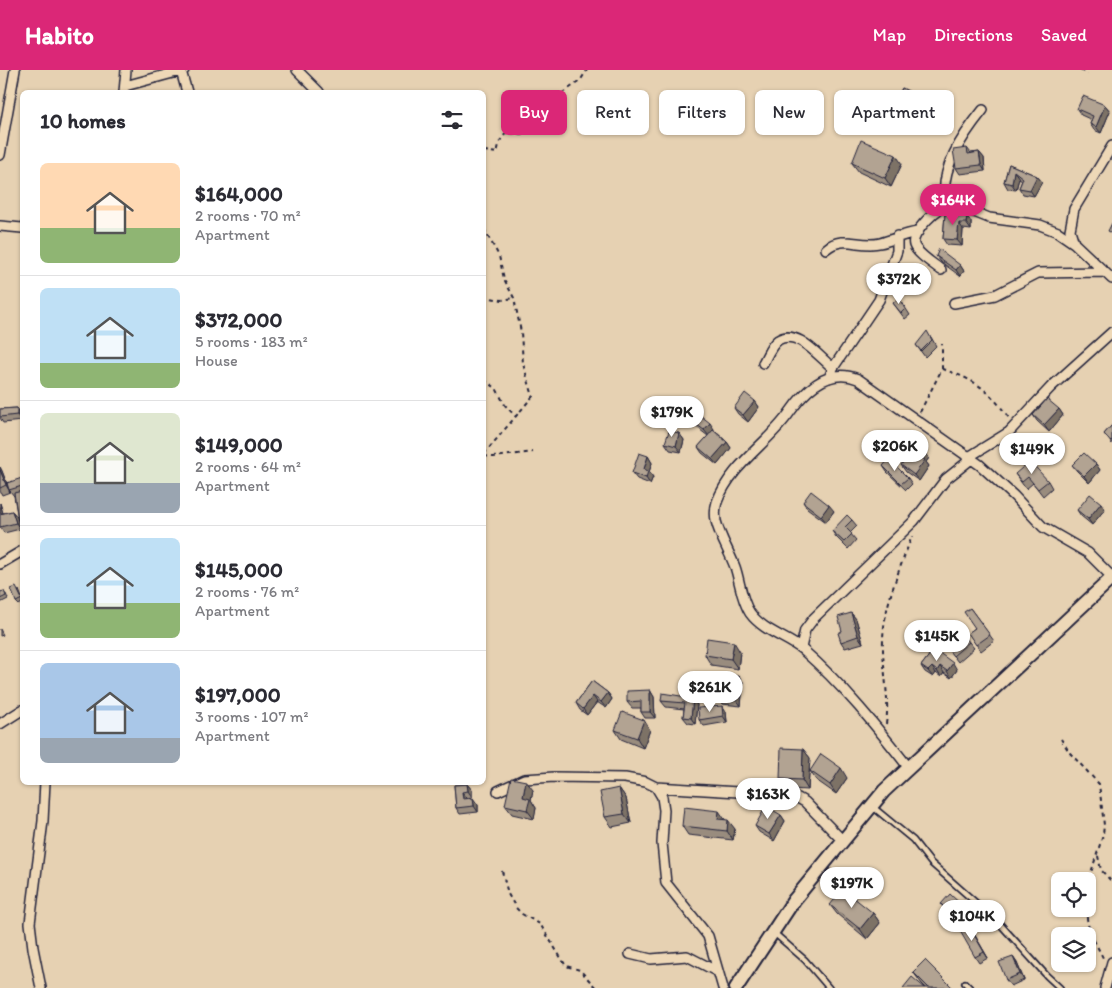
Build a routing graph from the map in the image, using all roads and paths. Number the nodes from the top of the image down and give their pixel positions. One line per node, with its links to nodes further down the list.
1 (15, 70): 14 (street)
2 (126, 70): 8 (street)
3 (183, 70): 8 (street); 9 (street)
4 (297, 70): 10 (street)
5 (587, 70): 13 (path)
6 (1081, 70): 7 (path)
7 (1088, 74)
8 (124, 89)
9 (187, 90)
10 (312, 90)
11 (984, 110): 15 (street)
12 (1112, 146): 21 (street)
13 (486, 151)
14 (0, 155)
15 (946, 204): 18 (street); 21 (street)
16 (0, 226): 17 (street)
17 (20, 228)
18 (918, 232): 20 (street); 23 (street)
19 (486, 233): 27 (path)
20 (897, 236): 22 (street); 32 (street)
21 (1074, 243): 24 (street)
22 (826, 249)
23 (941, 270)
24 (1103, 272): 25 (street); 28 (street)
25 (1112, 279)
26 (486, 297): 27 (path)
27 (514, 298): 36 (path)
28 (954, 303)
29 (1112, 332): 38 (street)
30 (942, 344): 33 (path)
31 (762, 363): 32 (street)
32 (833, 368): 34 (street)
33 (942, 369): 37 (path); 38 (path)
34 (829, 378): 37 (street); 47 (street)
35 (486, 381): 36 (path)
36 (515, 416): 39 (path)
37 (918, 422): 42 (street)
38 (1014, 426): 42 (street)
39 (486, 452)
40 (533, 452): 41 (path)
41 (486, 455)
42 (969, 459): 46 (street); 47 (street)
43 (915, 531): 50 (path)
44 (20, 552): 45 (street)
45 (0, 564)
46 (1112, 578): 52 (main road)
47 (801, 648): 50 (street)
48 (20, 711): 49 (street)
49 (0, 724)
50 (884, 736): 52 (street)
51 (1061, 739): 58 (path)
52 (908, 768): 56 (main road)
53 (45, 785): 68 (street)
54 (656, 787): 55 (street); 57 (street); 66 (street)
55 (498, 791)
56 (872, 805): 57 (main road); 74 (lane)
57 (842, 840): 63 (main road)
58 (1098, 854): 60 (path); 61 (path)
59 (502, 871): 69 (path)
60 (1092, 872)
61 (1112, 882)
62 (1086, 917): 65 (path)
63 (772, 931): 71 (main road); 72 (lane)
64 (630, 954): 66 (street)
65 (1110, 965): 75 (street)
66 (718, 972): 70 (street)
67 (964, 983): 73 (lane)
68 (41, 988)
69 (596, 988)
70 (723, 988)
71 (736, 988)
72 (829, 988)
73 (970, 988)
74 (1060, 988)
75 (1105, 988)

